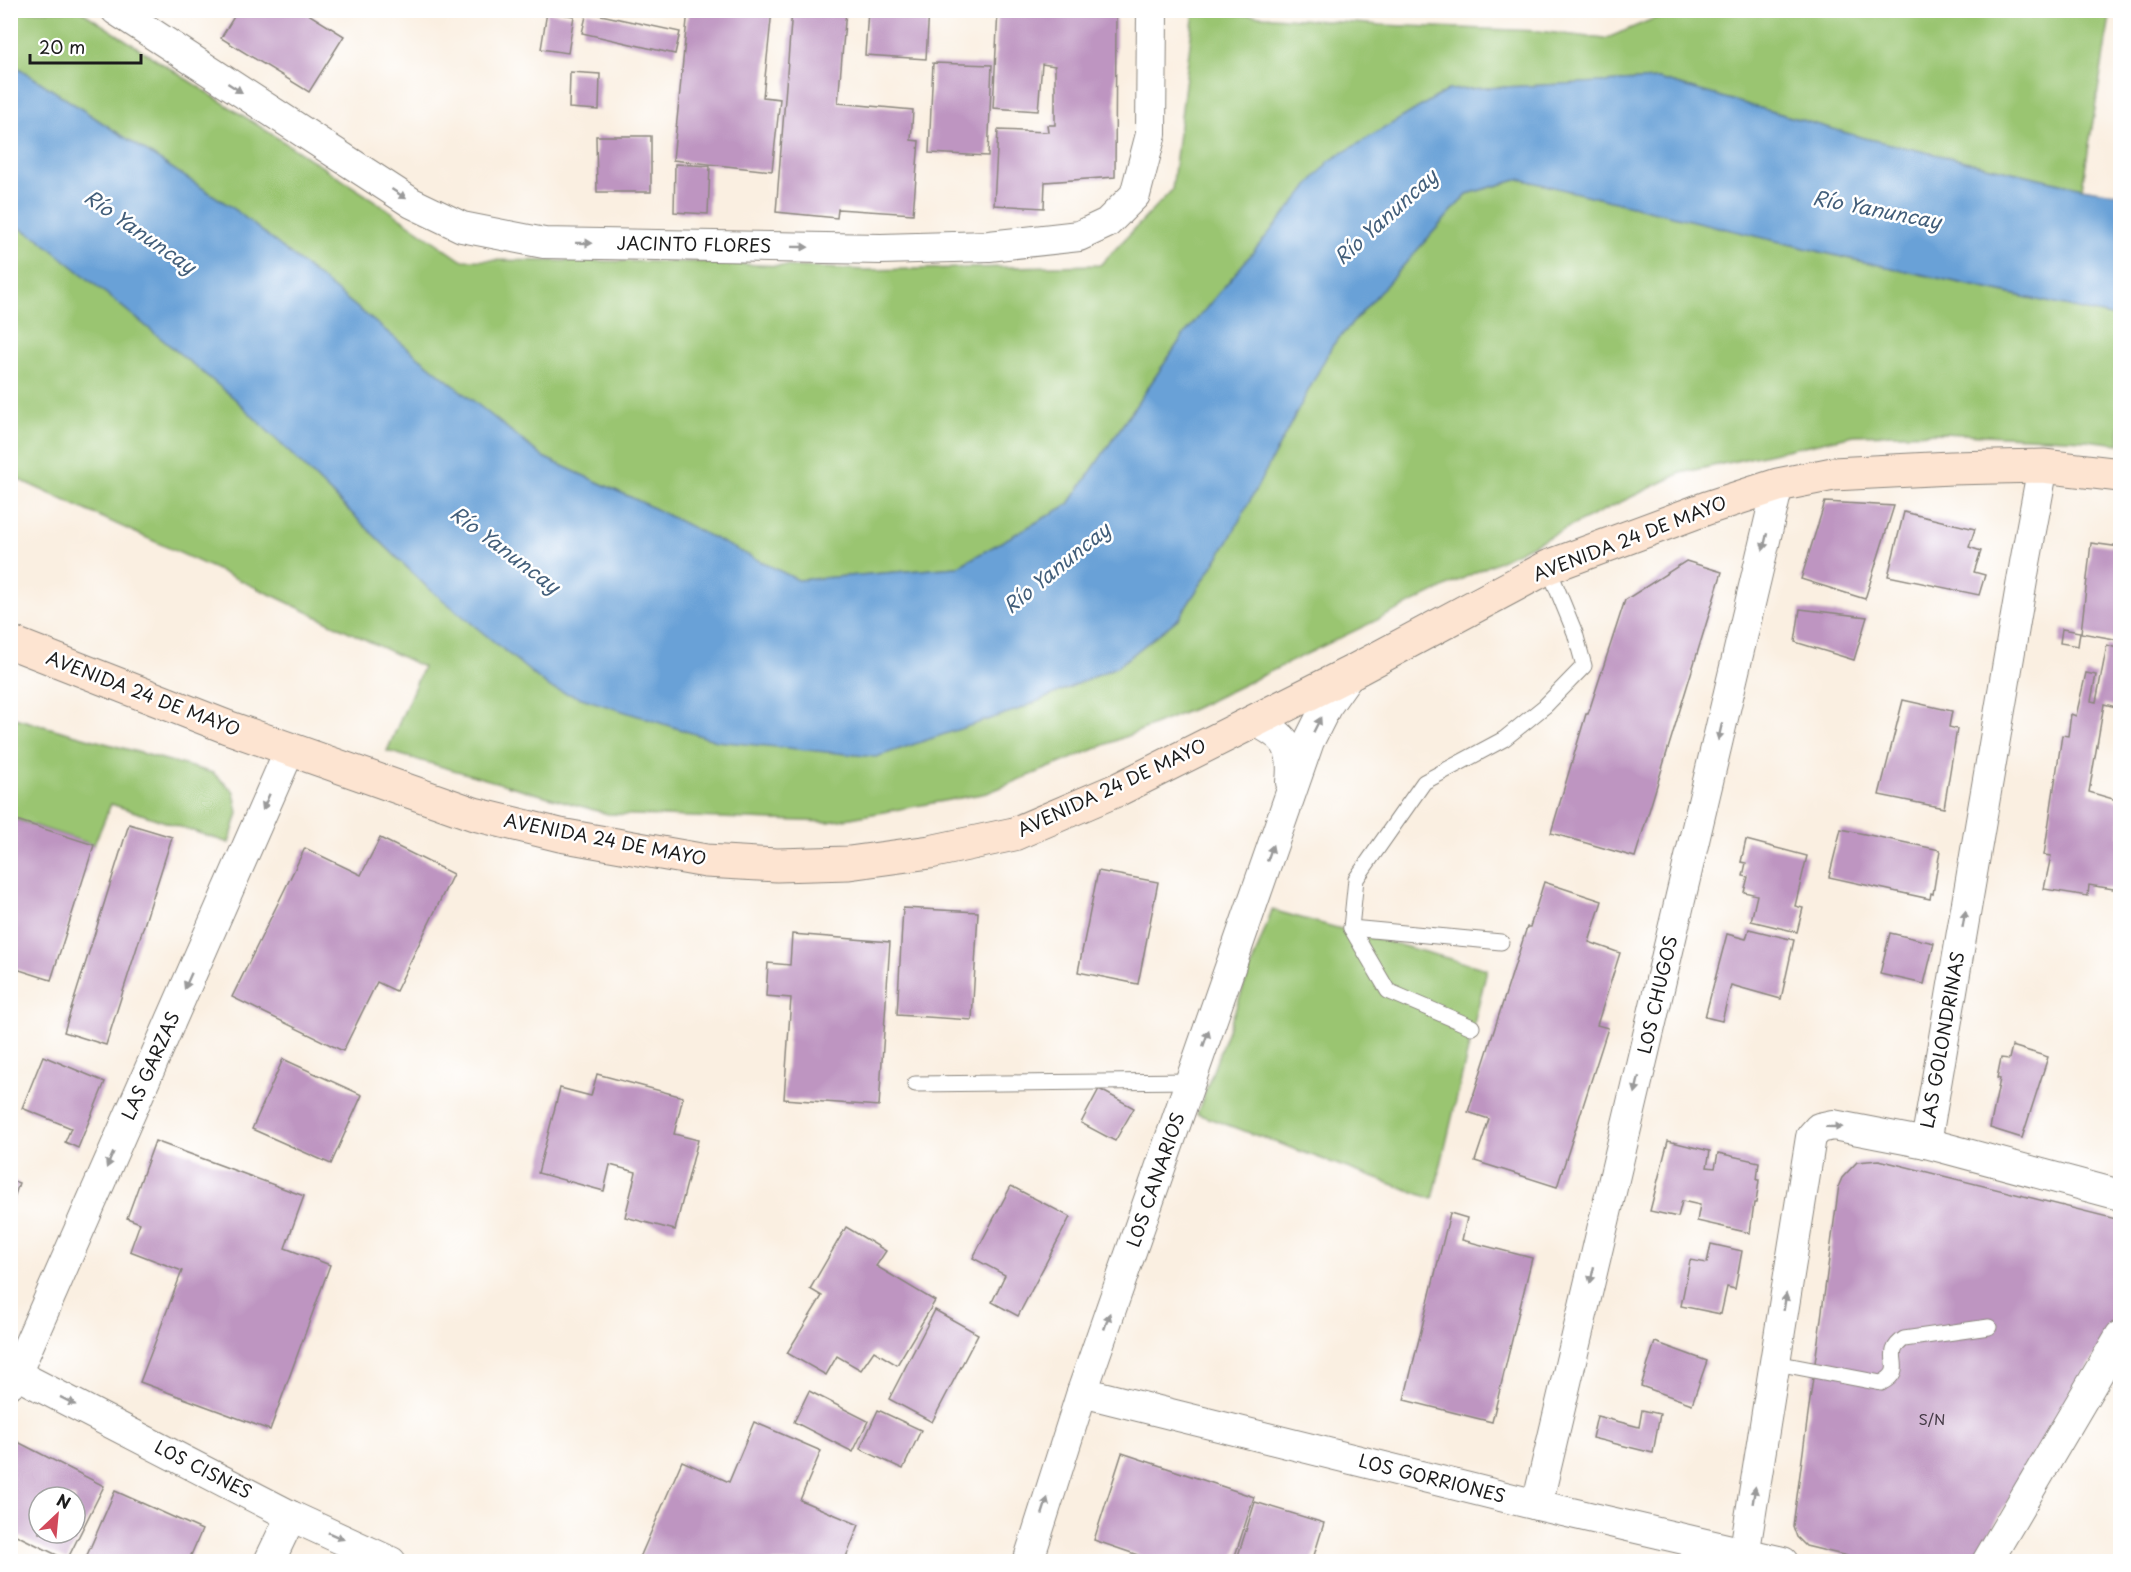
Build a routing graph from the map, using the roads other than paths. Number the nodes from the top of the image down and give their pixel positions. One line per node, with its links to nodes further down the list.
1 (116, 10): 2 (street, JACINTO FLORES, one-way to 2)
2 (1152, 10)
3 (2043, 466): 4 (main road, AVENIDA 24 DE MAYO); 5 (main road, AVENIDA 24 DE MAYO); 17 (street, LAS GOLONDRINAS, one-way to 3)
4 (2121, 474)
5 (1778, 485): 6 (main road, AVENIDA 24 DE MAYO); 24 (street, LOS CHUGOS, one-way to 24)
6 (1548, 567): 8 (main road, AVENIDA 24 DE MAYO); 12 (lane)
7 (10, 642): 10 (main road, AVENIDA 24 DE MAYO)
8 (1350, 673): 9 (main road, AVENIDA 24 DE MAYO); 11 (street, LOS CANARIOS, one-way to 8)
9 (1254, 721): 10 (main road, AVENIDA 24 DE MAYO); 11 (street, LOS CANARIOS)
10 (290, 749): 22 (street, LAS GARZAS, one-way to 22)
11 (1289, 800): 15 (street, LOS CANARIOS, one-way to 11)
12 (1351, 928): 13 (lane); 14 (lane)
13 (1501, 942)
14 (1472, 1027)
15 (1191, 1082): 16 (lane); 23 (street, LOS CANARIOS, one-way to 15)
16 (915, 1084)
17 (1926, 1143): 18 (street); 21 (street, LAS GOLONDRINAS, one-way to 17)
18 (2121, 1195)
19 (1989, 1327): 21 (lane)
20 (2121, 1336): 31 (street)
21 (1776, 1363): 26 (street, LAS GOLONDRINAS, one-way to 21)
22 (13, 1379): 25 (street, LOS CISNES, one-way to 25)
23 (1082, 1392): 24 (street, LOS GORRIONES); 29 (street, LOS CANARIOS, one-way to 23)
24 (1537, 1505): 26 (street, LOS GORRIONES)
25 (291, 1516): 27 (street); 28 (street, LOS CISNES, one-way to 28)
26 (1744, 1557): 30 (street, LOS GORRIONES)
27 (269, 1562)
28 (391, 1562)
29 (1028, 1562)
30 (1783, 1562)
31 (1987, 1562)

